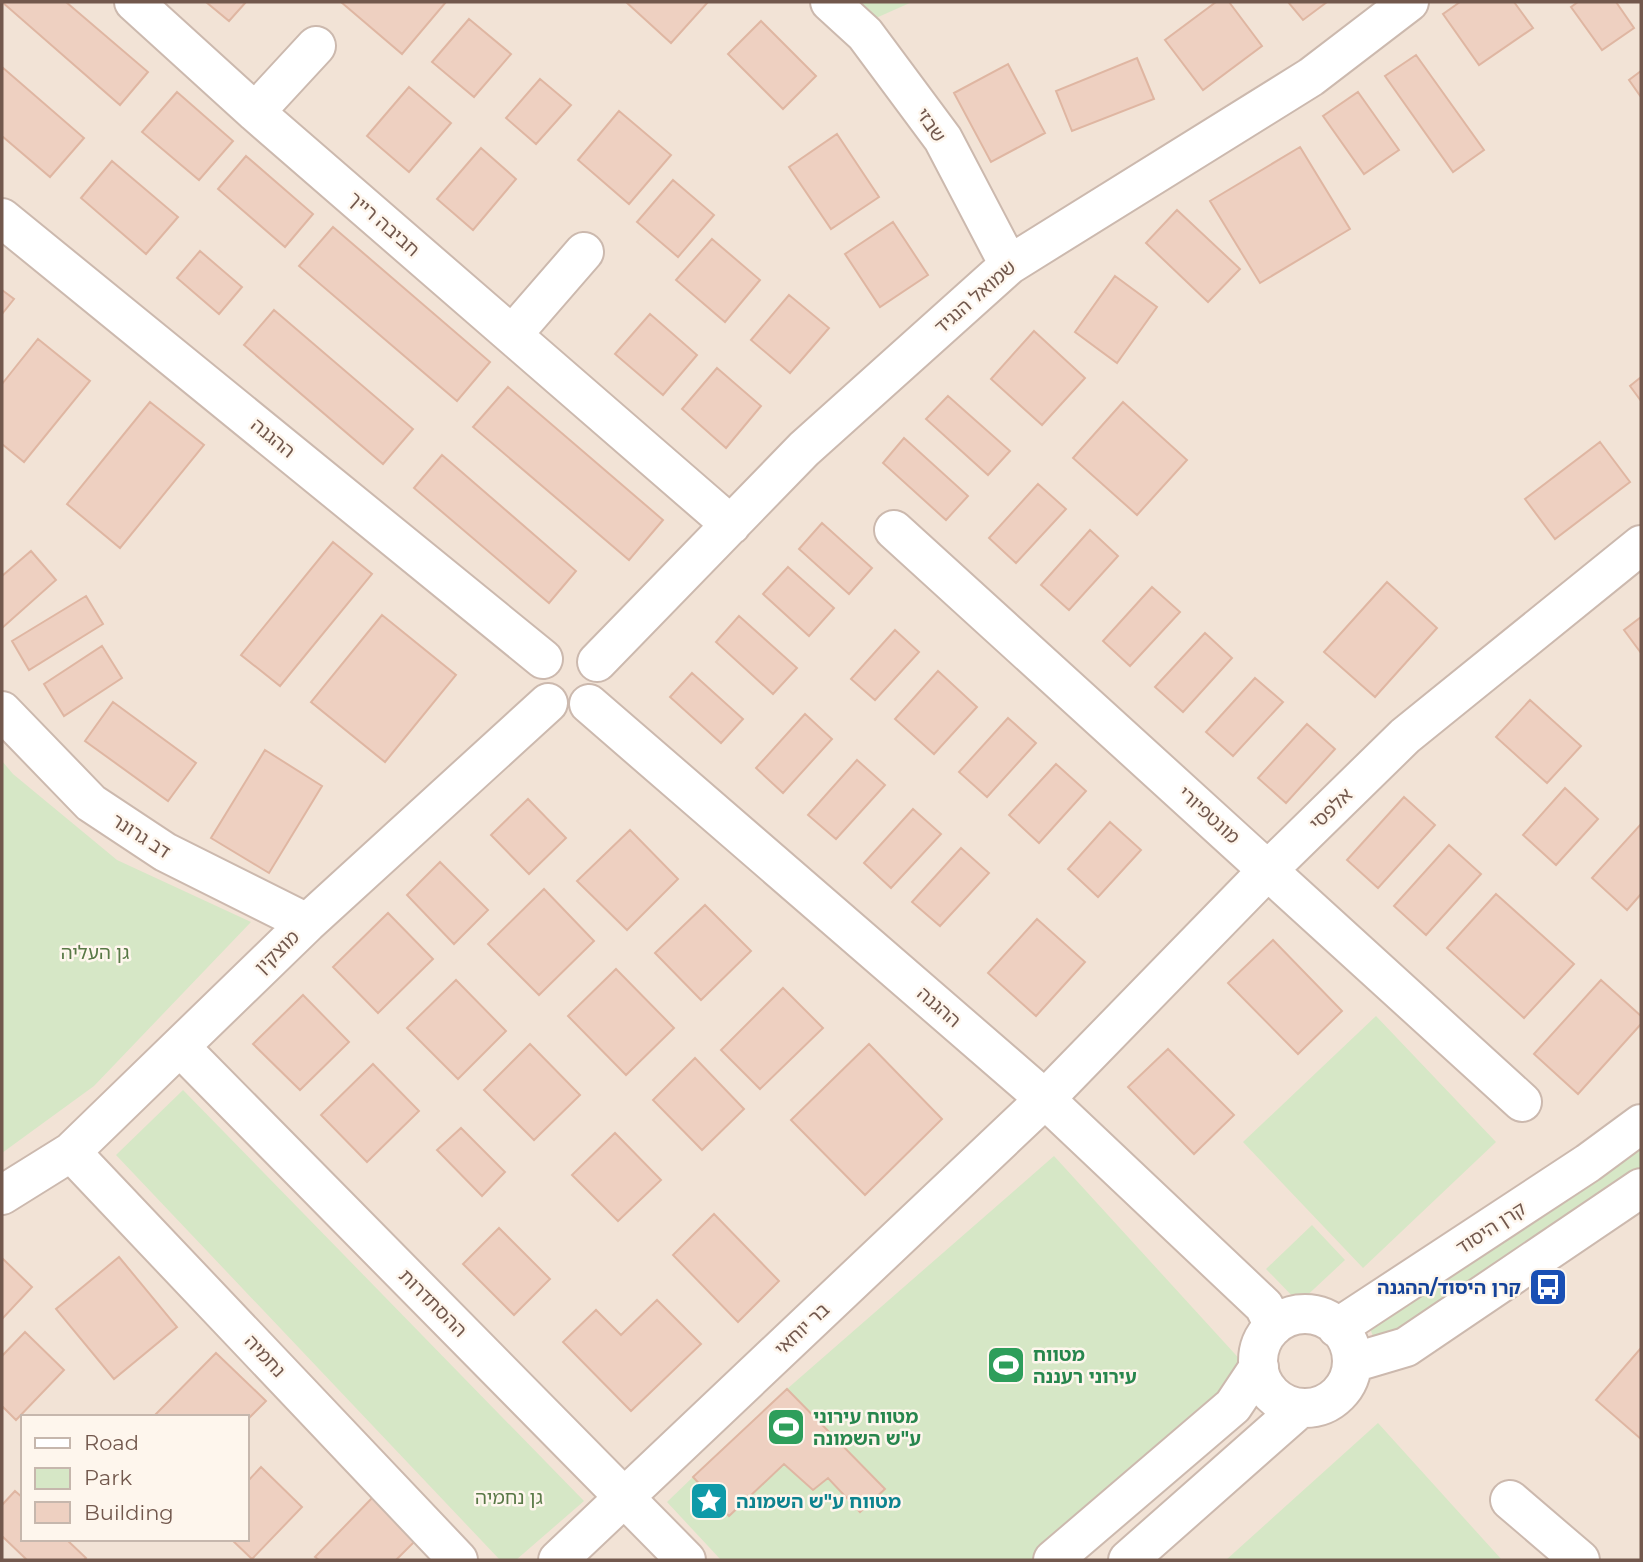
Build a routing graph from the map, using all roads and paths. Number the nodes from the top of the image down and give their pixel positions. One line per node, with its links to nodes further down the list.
1 (134, 2): 5 (street, חביבה רייך)
2 (830, 2): 8 (street, שבזי)
3 (1409, 2): 8 (street, שמואל הנגיד)
4 (316, 46): 5 (street)
5 (255, 112): 9 (street, חביבה רייך)
6 (2, 218): 13 (street, ההגנה)
7 (584, 251): 9 (street)
8 (1009, 265): 10 (street, שמואל הנגיד)
9 (513, 335): 10 (street, חביבה רייך)
10 (731, 525): 14 (street, שמואל הנגיד)
11 (894, 530): 18 (street, מונטפיורי)
12 (1641, 545): 18 (street, אלפסי)
13 (543, 659): 14 (street); 15 (street)
14 (597, 662): 16 (street)
15 (548, 703): 16 (street); 19 (street, מוצקין)
16 (589, 704): 21 (street, ההגנה)
17 (2, 711): 19 (street, דב גרונר)
18 (1269, 869): 21 (street, אלפסי); 22 (street, מונטפיורי)
19 (307, 923): 20 (street, מוצקין)
20 (180, 1046): 24 (street, מוצקין); 32 (street, ההסתדרות)
21 (1045, 1099): 27 (street, ההגנה); 32 (street, בר יוחאי)
22 (1522, 1102)
23 (1641, 1124): 28 (street, קרן היסוד)
24 (71, 1152): 26 (street, מוצקין); 34 (street, נחמיה)
25 (1641, 1188): 29 (street)
26 (2, 1195)
27 (1274, 1325): 28 (street); 30 (street)
28 (1337, 1328): 29 (street)
29 (1352, 1363): 31 (street)
30 (1259, 1367): 31 (street); 37 (street)
31 (1300, 1408): 38 (street)
32 (624, 1497): 35 (street, בר יוחאי); 36 (street, ההסתדרות)
33 (1510, 1500): 39 (street)
34 (458, 1560)
35 (558, 1560)
36 (686, 1560)
37 (1053, 1560)
38 (1128, 1560)
39 (1580, 1560)

